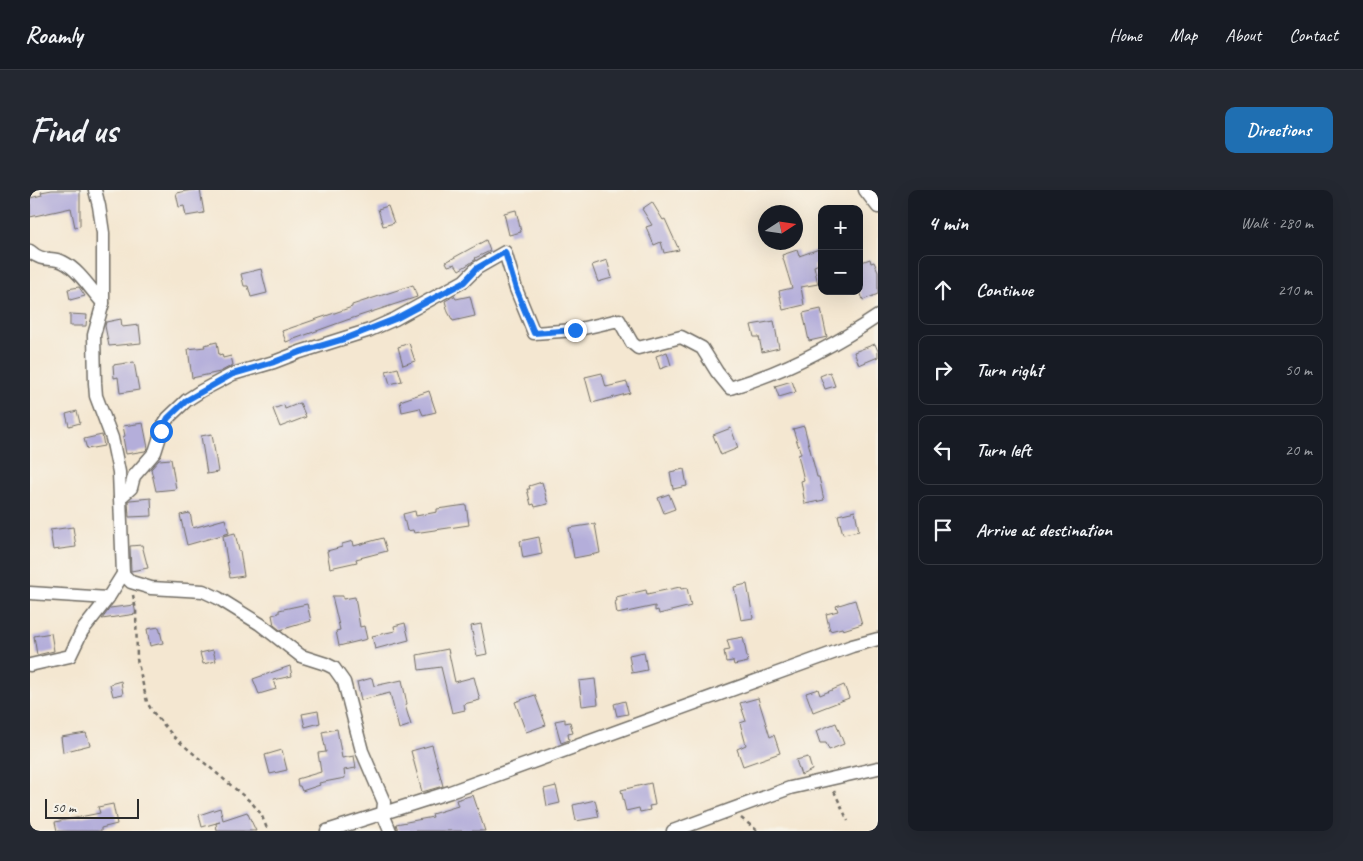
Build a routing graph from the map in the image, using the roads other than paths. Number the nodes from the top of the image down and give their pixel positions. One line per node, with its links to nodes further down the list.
1 (95, 190): 5 (street)
2 (865, 190): 3 (street)
3 (878, 207)
4 (30, 251): 5 (street)
5 (103, 303): 7 (street)
6 (878, 316): 7 (street)
7 (120, 498): 8 (street)
8 (125, 577): 10 (street); 14 (street)
9 (30, 593): 10 (street)
10 (108, 598): 12 (street)
11 (878, 639): 14 (street)
12 (30, 665)
13 (878, 768): 17 (street)
14 (383, 814): 15 (street); 16 (street)
15 (327, 831)
16 (390, 831)
17 (673, 831)

